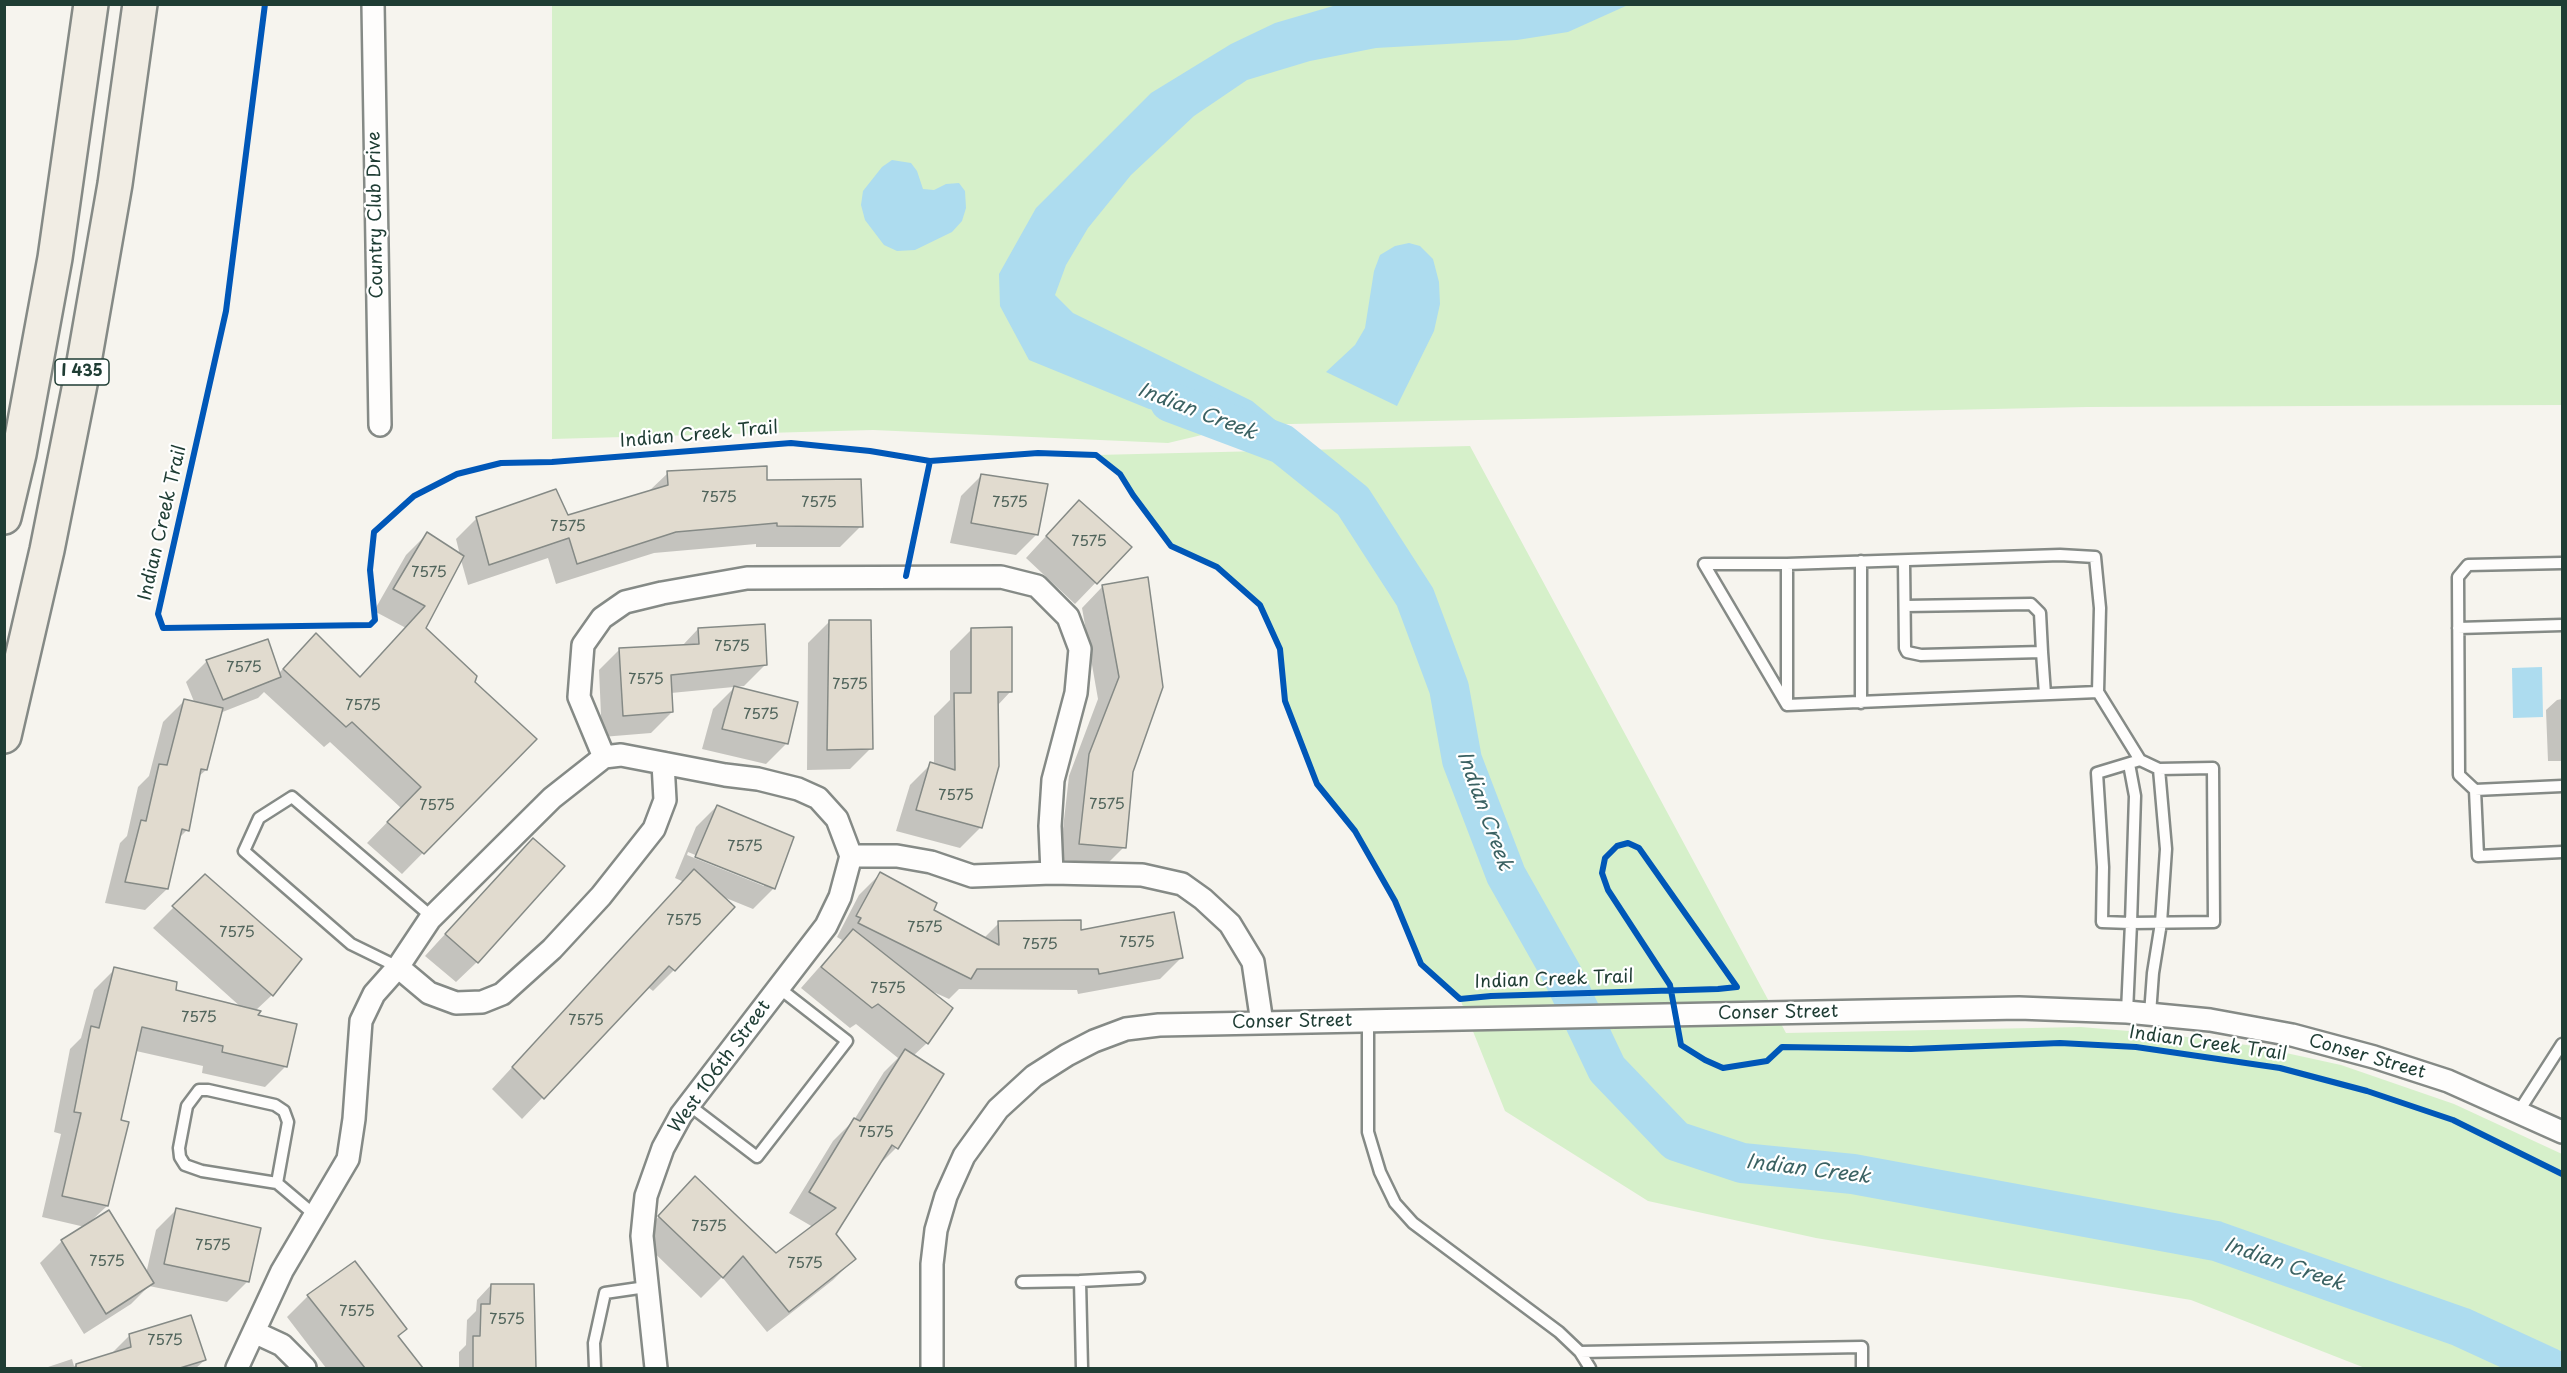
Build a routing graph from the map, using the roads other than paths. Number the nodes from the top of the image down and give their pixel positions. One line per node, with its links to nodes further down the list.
1 (91, 4): 5 (highway, I 435)
2 (140, 4): 18 (highway, I 435)
3 (373, 4): 4 (street, Country Club Drive)
4 (380, 425)
5 (4, 517)
6 (1861, 561): 7 (lane); 9 (lane); 16 (lane)
7 (1904, 561): 10 (lane); 14 (lane)
8 (2562, 563): 12 (lane)
9 (1787, 564): 17 (lane); 17 (lane)
10 (1905, 606): 13 (lane); 13 (lane)
11 (2562, 625): 12 (lane)
12 (2458, 628): 24 (lane)
13 (2042, 652): 15 (lane)
14 (2098, 693): 15 (lane); 20 (lane)
15 (2045, 694): 16 (lane)
16 (1861, 703): 17 (lane)
17 (1787, 705)
18 (4, 736)
19 (604, 757): 21 (street); 27 (street); 28 (street)
20 (2135, 762): 22 (lane); 29 (lane); 29 (lane)
21 (663, 763): 26 (street); 31 (street)
22 (2158, 769): 30 (lane); 30 (lane)
23 (2562, 786): 24 (lane)
24 (2475, 790): 25 (lane)
25 (2562, 852)
26 (851, 856): 27 (street); 32 (street, West 106th Street)
27 (1052, 873): 36 (street)
28 (432, 917): 31 (street); 31 (lane)
29 (2131, 923): 30 (lane); 33 (lane)
30 (2161, 923): 34 (lane)
31 (398, 967): 42 (street)
32 (779, 988): 38 (street, West 106th Street); 38 (lane)
33 (2127, 1011): 34 (street, Conser Street); 35 (street, Conser Street)
34 (2150, 1014): 39 (street, Conser Street)
35 (1368, 1021): 36 (street, Conser Street); 48 (lane)
36 (1262, 1023): 53 (street, Conser Street)
37 (2562, 1044): 39 (lane)
38 (689, 1105): 46 (street, West 106th Street)
39 (2519, 1111): 40 (street, Conser Street)
40 (2562, 1132)
41 (277, 1182): 41 (lane); 42 (lane)
42 (316, 1216): 47 (street)
43 (1139, 1278): 44 (lane)
44 (1080, 1281): 45 (lane); 54 (lane)
45 (1022, 1282)
46 (646, 1287): 51 (lane); 52 (street, West 106th Street)
47 (254, 1332): 49 (street); 50 (street)
48 (1580, 1352): 55 (lane); 56 (lane)
49 (237, 1368)
50 (305, 1368)
51 (595, 1368)
52 (657, 1368)
53 (932, 1368)
54 (1082, 1368)
55 (1590, 1368)
56 (1862, 1368)

